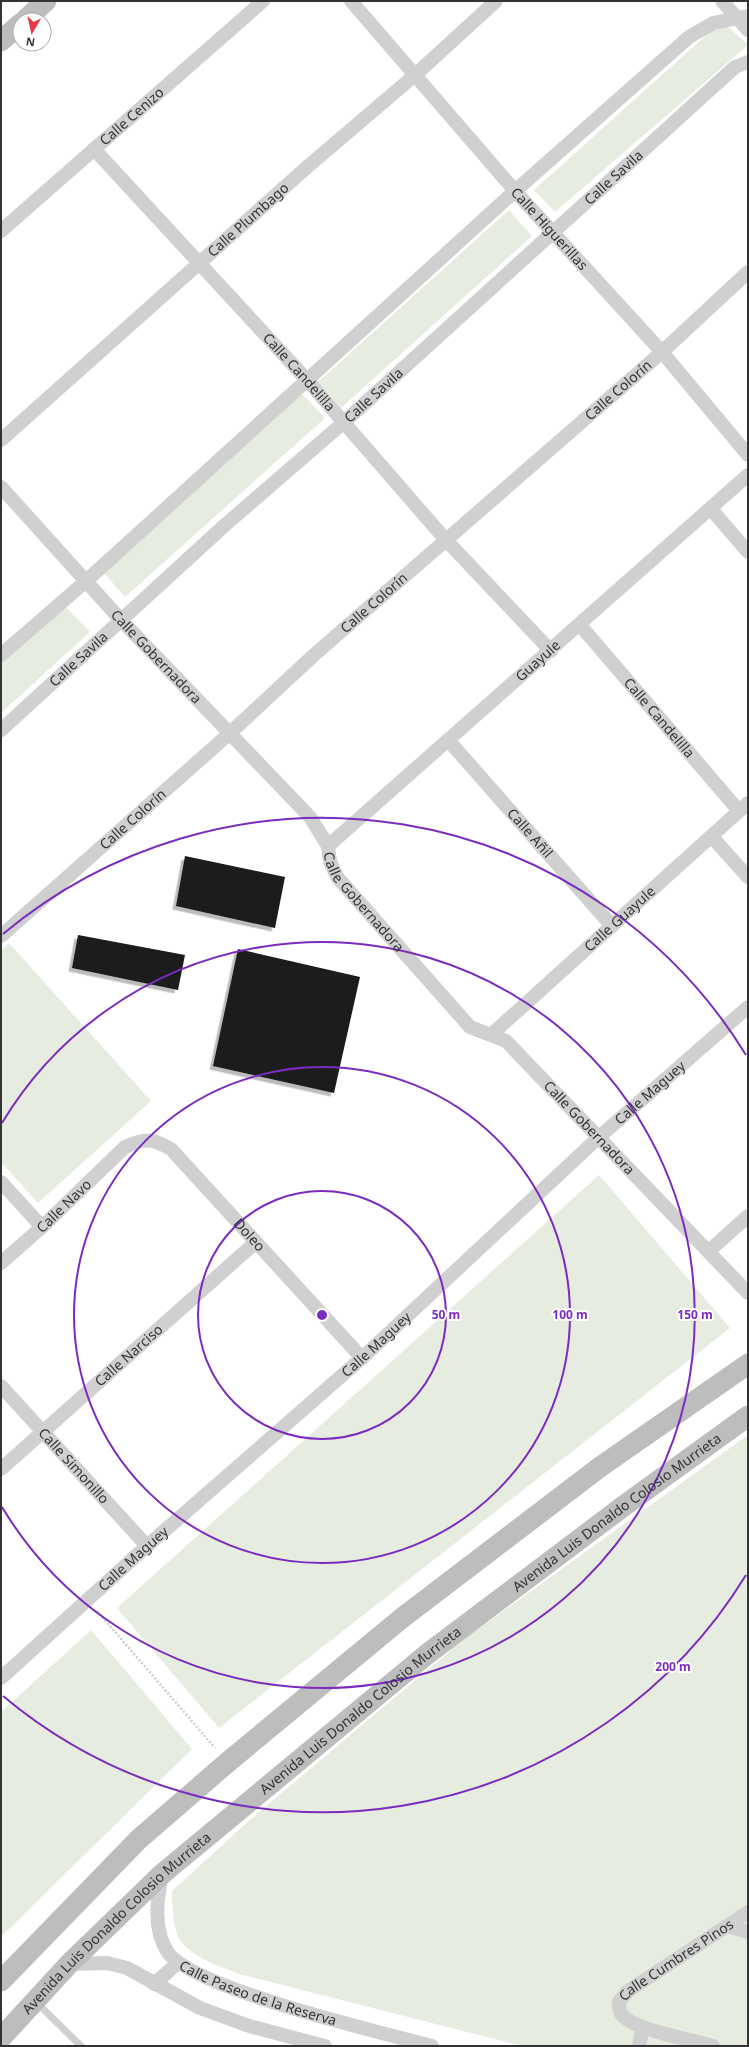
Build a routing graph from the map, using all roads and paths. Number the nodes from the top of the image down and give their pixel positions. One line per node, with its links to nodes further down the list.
1 (46, 1): 6 (main road)
2 (263, 1): 13 (street, Calle Cenizo)
3 (351, 1): 12 (street, Calle Higuerillas)
4 (496, 1): 12 (street, Calle Plumbago)
5 (722, 1): 7 (street)
6 (34, 12)
7 (742, 17): 8 (street); 14 (street)
8 (748, 30)
9 (12, 31): 10 (main road)
10 (1, 41)
11 (748, 62): 16 (street, Calle Savila)
12 (415, 75): 14 (street, Calle Higuerillas); 17 (street, Calle Plumbago)
13 (94, 149): 15 (street, Calle Cenizo); 17 (street, Calle Candelilla)
14 (515, 191): 16 (street, Calle Higuerillas); 20 (street)
15 (1, 231)
16 (552, 231): 19 (street, Calle Higuerillas); 21 (street, Calle Savila)
17 (200, 263): 20 (street, Calle Candelilla); 22 (street, Calle Plumbago)
18 (748, 272): 19 (street, Calle Colorín)
19 (662, 352): 23 (street, Calle Higuerillas); 27 (street, Calle Colorín)
20 (307, 380): 21 (street, Calle Candelilla); 29 (street)
21 (343, 423): 27 (street, Calle Candelilla); 30 (street, Calle Savila)
22 (1, 440)
23 (748, 455)
24 (748, 475): 26 (street, Guayule)
25 (1, 487): 29 (street, Calle Gobernadora)
26 (711, 509): 28 (street); 31 (street, Guayule)
27 (445, 539): 32 (street, Calle Candelilla); 35 (street, Calle Colorín)
28 (748, 552)
29 (85, 582): 30 (street, Calle Gobernadora); 33 (street)
30 (121, 620): 34 (street, Calle Savila); 35 (street, Calle Gobernadora)
31 (580, 625): 32 (street, Guayule); 37 (street, Calle Candelilla)
32 (551, 651): 36 (street, Guayule)
33 (1, 655)
34 (1, 730)
35 (230, 733): 39 (street, Calle Gobernadora); 42 (street, Calle Colorín)
36 (448, 740): 39 (street, Guayule); 41 (street, Calle Añil)
37 (743, 807): 38 (street, Calle Guayule)
38 (712, 837): 40 (street); 41 (street, Calle Guayule)
39 (328, 846): 44 (street, Calle Gobernadora)
40 (748, 877)
41 (612, 926): 44 (street, Calle Guayule)
42 (1, 936)
43 (748, 1007): 45 (street, Calle Maguey)
44 (492, 1034): 45 (street, Calle Gobernadora)
45 (598, 1138): 51 (street, Calle Gobernadora); 54 (street, Calle Maguey)
46 (125, 1147): 49 (street, Calle Navo); 50 (street, Doleo)
47 (1, 1182): 49 (street)
48 (748, 1216): 51 (street)
49 (42, 1227): 52 (street, Calle Navo)
50 (256, 1242): 54 (street, Doleo); 58 (street, Calle Narciso)
51 (709, 1251): 53 (street, Calle Gobernadora)
52 (1, 1264)
53 (748, 1293)
54 (362, 1358): 60 (street, Calle Maguey)
55 (748, 1364): 63 (main road)
56 (1, 1386): 58 (street, Calle Simonillo)
57 (748, 1416): 64 (main road, Avenida Luis Donaldo Colosio Murrieta)
58 (42, 1433): 59 (street, Calle Narciso); 60 (street, Calle Simonillo)
59 (1, 1469)
60 (147, 1546): 61 (street, Calle Maguey)
61 (87, 1600): 62 (street, Calle Maguey); 63 (path)
62 (1, 1678)
63 (228, 1762): 70 (main road)
64 (162, 1874): 68 (street, Calle Paseo de la Reserva); 69 (main road, Avenida Luis Donaldo Colosio Murrieta)
65 (748, 1912): 66 (street, Calle Cumbres Pinos)
66 (727, 1926): 67 (street); 73 (street, Calle Cumbres Pinos)
67 (748, 1932)
68 (178, 1963): 71 (street); 78 (street, Calle Paseo de la Reserva)
69 (69, 1964): 71 (street, Calle Paseo de la Reserva); 72 (main road, Avenida Luis Donaldo Colosio Murrieta)
70 (1, 1981)
71 (154, 1984): 77 (street, Calle Paseo de la Reserva)
72 (36, 2001): 74 (main road, Avenida Luis Donaldo Colosio Murrieta); 76 (lane)
73 (643, 2027): 75 (street, Calle Cumbres Pinos); 79 (street)
74 (1, 2038)
75 (672, 2040): 80 (street, Calle Cumbres Pinos)
76 (81, 2046)
77 (325, 2046)
78 (432, 2046)
79 (639, 2046)
80 (713, 2046)

